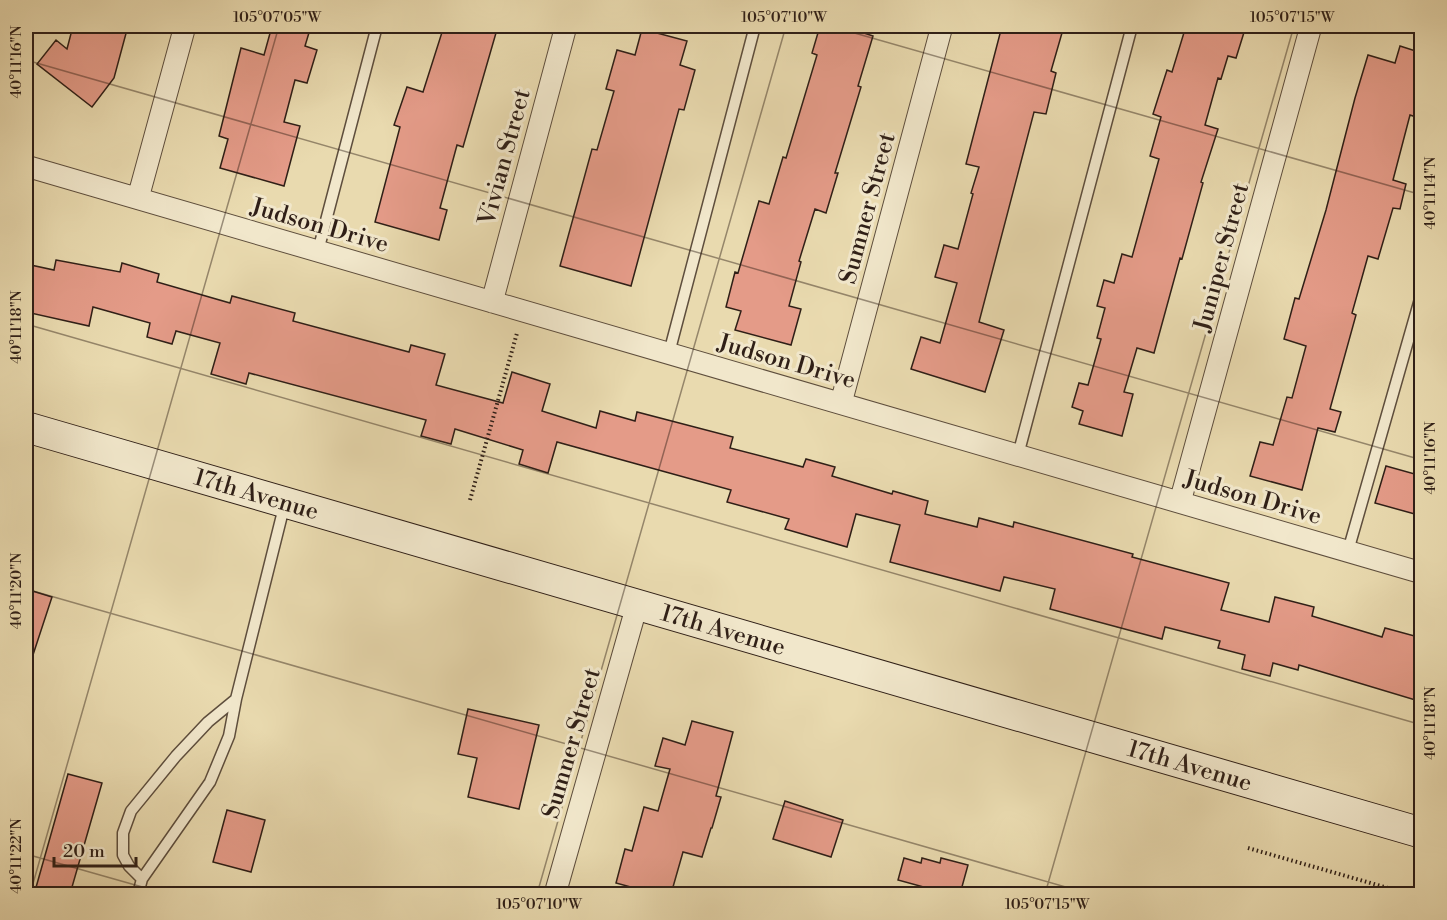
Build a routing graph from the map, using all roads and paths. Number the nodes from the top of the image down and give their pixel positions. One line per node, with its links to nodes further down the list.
1 (185, 26): 9 (street)
2 (377, 26): 10 (lane)
3 (566, 26): 12 (street, Vivian Street)
4 (755, 26): 14 (lane)
5 (942, 26): 15 (street, Sumner Street)
6 (1132, 26): 17 (lane)
7 (1311, 26): 20 (street, Juniper Street)
8 (26, 166): 9 (street, Judson Drive)
9 (138, 198): 10 (street, Judson Drive)
10 (318, 251): 12 (street, Judson Drive)
11 (1422, 292): 21 (lane)
12 (492, 302): 13 (street, Judson Drive)
13 (523, 310): 14 (street, Judson Drive); 18 (path)
14 (669, 353): 15 (street, Judson Drive)
15 (841, 403): 17 (street, Judson Drive)
16 (26, 427): 19 (main road, 17th Avenue)
17 (1018, 455): 20 (street, Judson Drive)
18 (470, 500)
19 (285, 502): 23 (main road, 17th Avenue); 24 (lane)
20 (1180, 502): 21 (street, Judson Drive)
21 (1348, 551): 22 (street, Judson Drive)
22 (1422, 573)
23 (637, 605): 25 (main road, 17th Avenue); 29 (street, Sumner Street)
24 (236, 699): 27 (lane); 27 (lane)
25 (1422, 833)
26 (1248, 848): 30 (path)
27 (141, 879): 28 (lane)
28 (138, 894)
29 (555, 894)
30 (1409, 894)

